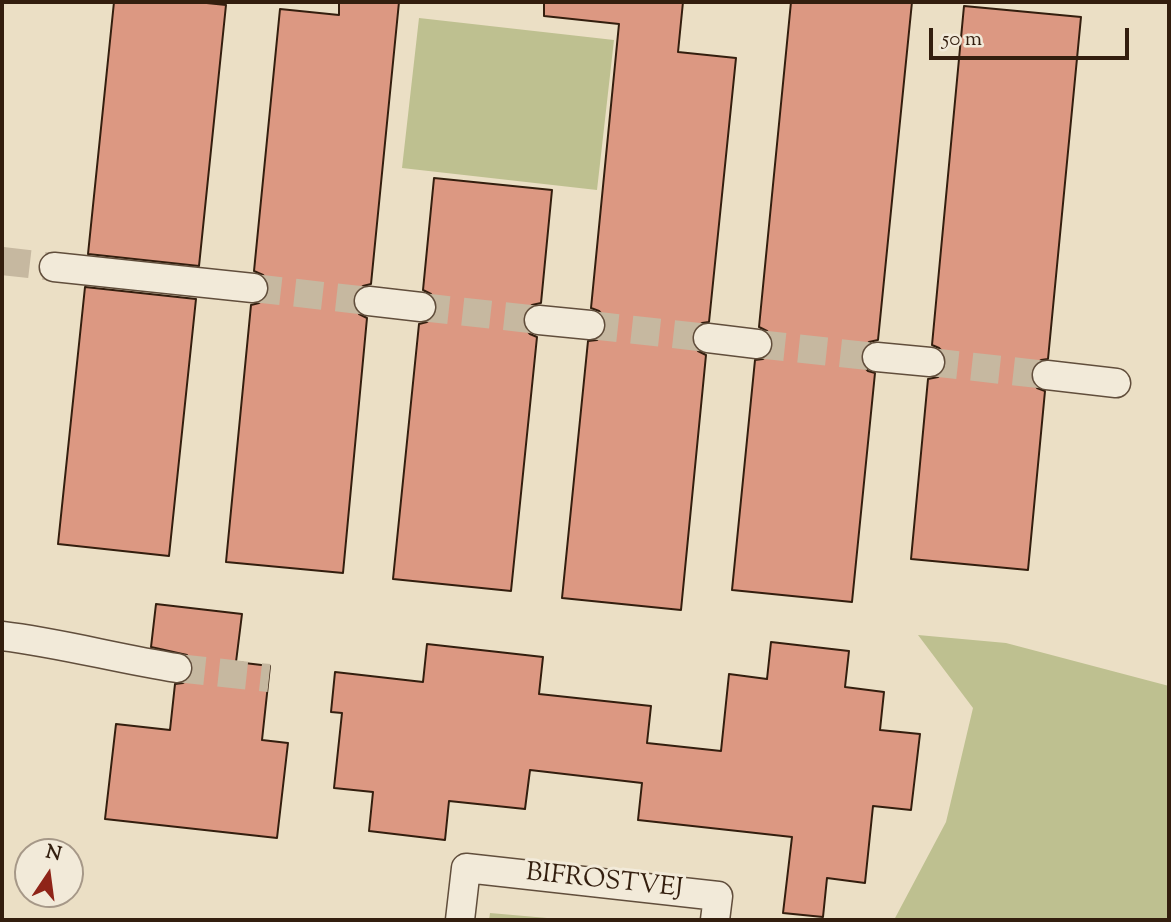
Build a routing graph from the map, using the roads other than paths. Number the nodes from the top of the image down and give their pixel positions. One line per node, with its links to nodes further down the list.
1 (54, 267): 2 (street)
2 (253, 288)
3 (369, 301): 4 (street)
4 (421, 307)
5 (539, 320): 6 (street)
6 (590, 325)
7 (708, 338): 8 (street)
8 (757, 344)
9 (877, 357): 10 (street)
10 (930, 362)
11 (1046, 375): 12 (street)
12 (1116, 383)
13 (2, 636): 14 (street)
14 (177, 668)
15 (460, 920): 16 (street, BIFROSTVEJ)
16 (715, 920)

